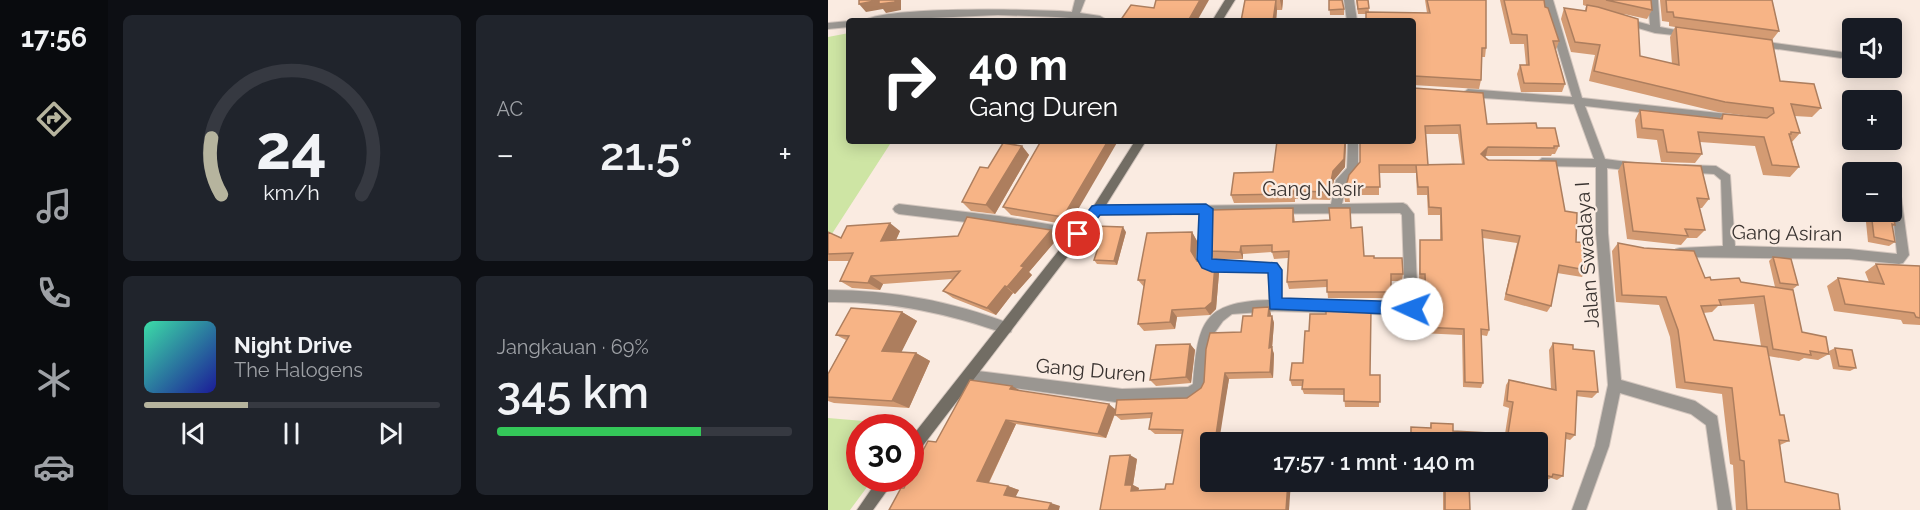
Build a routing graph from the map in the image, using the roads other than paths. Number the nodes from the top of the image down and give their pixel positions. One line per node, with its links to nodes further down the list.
1 (1012, 0): 7 (street)
2 (1080, 0): 8 (street)
3 (1230, 0): 11 (street)
4 (1349, 0): 12 (street)
5 (1653, 0): 16 (street)
6 (1553, 5): 21 (street, Jalan Swadaya I)
7 (1006, 12): 8 (street); 9 (street)
8 (1075, 15): 10 (street)
9 (888, 18)
10 (1090, 18)
11 (1219, 18)
12 (1352, 18)
13 (1614, 18): 16 (street)
14 (846, 24): 15 (street)
15 (828, 26)
16 (1655, 30): 17 (street)
17 (1701, 36)
18 (1748, 43): 19 (street)
19 (1841, 55)
20 (1453, 92): 21 (street)
21 (1578, 101): 22 (street); 26 (street, Jalan Swadaya I)
22 (1748, 120)
23 (1139, 144): 32 (street)
24 (1353, 144): 29 (street)
25 (1532, 162): 26 (street)
26 (1601, 163): 27 (street); 43 (street, Jalan Swadaya I)
27 (1648, 168)
28 (1676, 169): 36 (street)
29 (1336, 207): 31 (street, Gang Nasir); 39 (street, Gang Nasir)
30 (899, 209): 34 (street)
31 (1206, 209): 32 (street, Gang Nasir); 38 (street)
32 (1097, 210): 34 (street)
33 (1899, 222): 36 (street, Gang Asiran)
34 (1078, 234): 40 (street)
35 (1668, 251): 36 (street, Gang Asiran)
36 (1729, 251)
37 (828, 296): 40 (street)
38 (1275, 305): 39 (street, Gang Duren); 42 (street, Gang Duren)
39 (1412, 309): 41 (street, Gang Nasir)
40 (1006, 328): 42 (street)
41 (1405, 332)
42 (970, 376): 44 (street)
43 (1615, 386): 47 (street, Jalan Swadaya I); 48 (street)
44 (924, 434)
45 (878, 492): 46 (street)
46 (864, 510)
47 (1579, 510)
48 (1725, 510)

